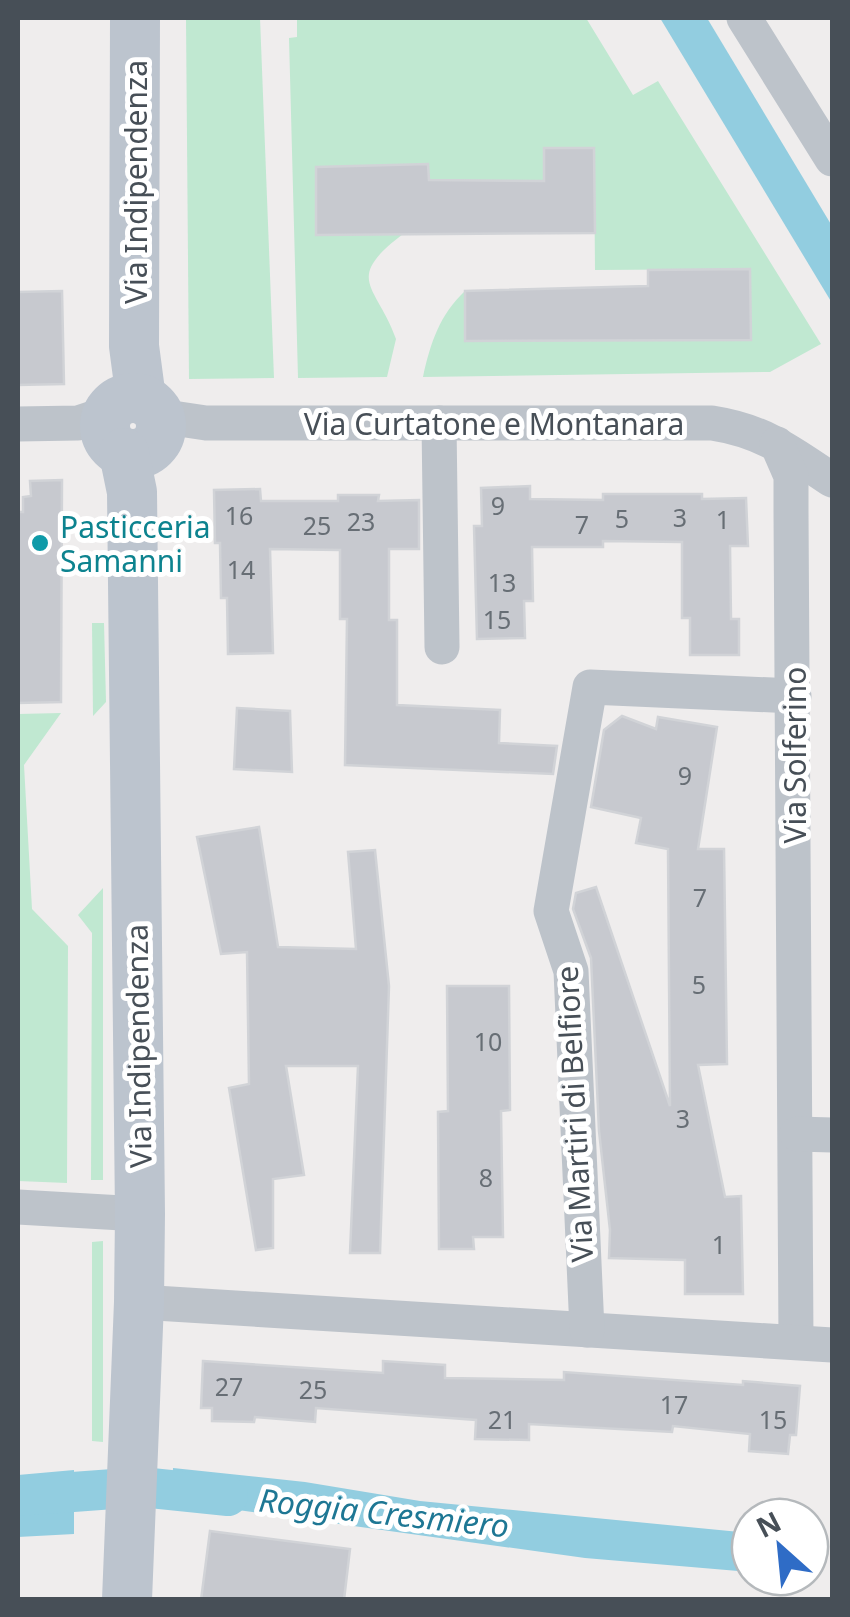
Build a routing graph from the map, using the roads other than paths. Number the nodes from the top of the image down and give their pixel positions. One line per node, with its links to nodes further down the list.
1 (135, 18): 6 (street, Via Indipendenza)
2 (744, 18): 3 (street)
3 (832, 158)
4 (18, 424): 6 (street, Via Curtatone e Montanara)
5 (439, 424): 6 (street, Via Curtatone e Montanara); 7 (street, Via Curtatone e Montanara); 9 (street)
6 (136, 431): 14 (street, Via Indipendenza)
7 (777, 444): 8 (street); 10 (street, Via Solferino)
8 (832, 480)
9 (442, 646)
10 (794, 696): 11 (street, Via Solferino); 16 (street, Via Martiri di Belfiore)
11 (797, 1134): 12 (street); 17 (street, Via Solferino)
12 (832, 1135)
13 (18, 1208): 14 (street)
14 (140, 1214): 15 (street, Via Indipendenza)
15 (140, 1302): 16 (street); 19 (street, Via Indipendenza)
16 (586, 1330): 17 (street)
17 (796, 1342): 18 (street)
18 (832, 1345)
19 (128, 1600)

